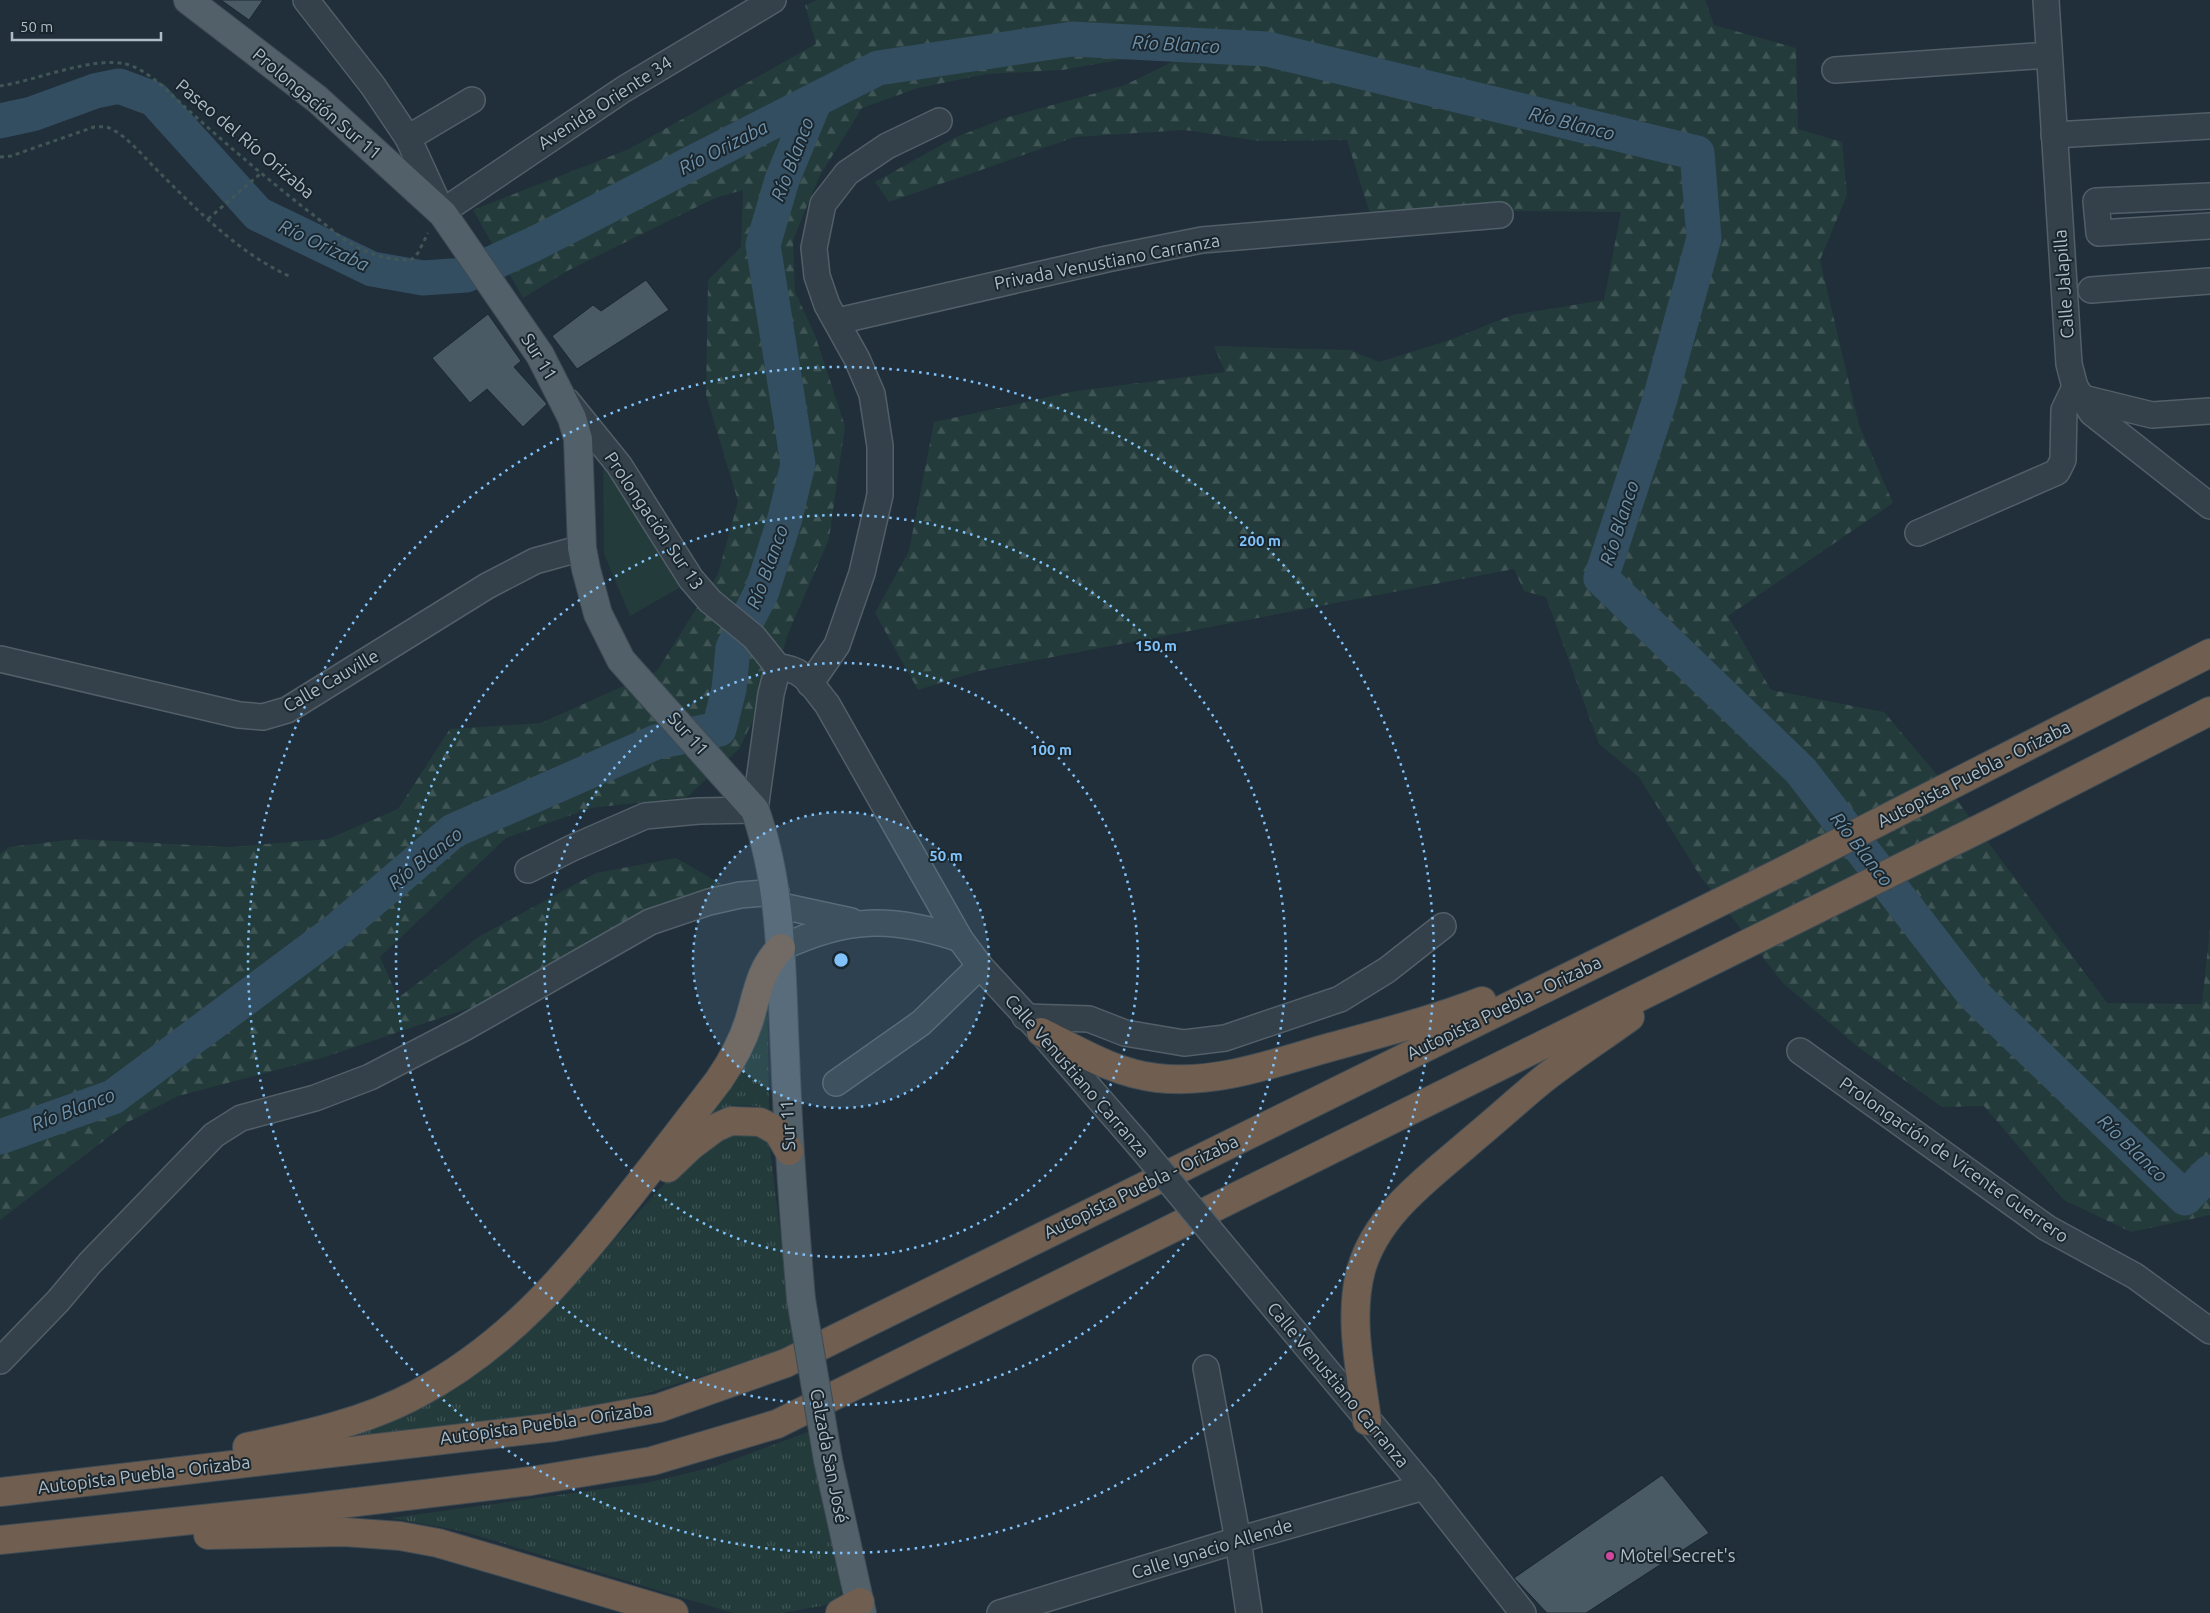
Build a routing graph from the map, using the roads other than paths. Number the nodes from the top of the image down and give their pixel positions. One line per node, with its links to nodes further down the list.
1 (188, 0): 13 (main road, Prolongación Sur 11)
2 (772, 0): 13 (street, Avenida Oriente 34)
3 (2046, 0): 5 (street, Calle Jalapilla)
4 (314, 2): 11 (street)
5 (2049, 55): 6 (street); 10 (street, Calle Jalapilla)
6 (1835, 70)
7 (472, 100): 11 (street)
8 (939, 121): 18 (street)
9 (2210, 126): 10 (street)
10 (2054, 135): 20 (street, Calle Jalapilla)
11 (408, 138): 13 (street)
12 (2210, 196): 15 (street)
13 (443, 213): 19 (main road, Sur 11)
14 (1500, 215): 18 (street, Privada Venustiano Carranza)
15 (2210, 226)
16 (2210, 281): 17 (street)
17 (2091, 290)
18 (838, 321): 28 (street)
19 (560, 392): 24 (main road, Sur 11); 27 (street, Prolongación Sur 13)
20 (2079, 392): 21 (street); 22 (street, Calle Jalapilla); 23 (street)
21 (2210, 411)
22 (2210, 506)
23 (1918, 534)
24 (582, 548): 26 (street, Calle Cauville); 30 (main road, Sur 11)
25 (2210, 653): 36 (highway, Autopista Puebla - Orizaba)
26 (0, 659)
27 (777, 665): 28 (street, Calle Venustiano Carranza); 30 (street)
28 (810, 684): 35 (street, Calle Venustiano Carranza)
29 (2210, 710): 39 (highway)
30 (755, 810): 31 (street); 32 (main road, Sur 11)
31 (528, 870)
32 (776, 899): 33 (street); 37 (main road, Sur 11); 47 (street)
33 (859, 923): 35 (street); 37 (street)
34 (1443, 926): 40 (street)
35 (960, 939): 38 (street, Calle Venustiano Carranza)
36 (1633, 944): 40 (highway); 50 (highway, Autopista Puebla - Orizaba)
37 (781, 948): 43 (main road, Sur 11); 44 (highway)
38 (980, 966): 40 (street, Calle Venustiano Carranza); 42 (street)
39 (1693, 972): 49 (highway); 53 (highway)
40 (1033, 1024): 49 (street, Calle Venustiano Carranza, bridge)
41 (1800, 1051): 46 (street, Prolongación de Vicente Guerrero)
42 (836, 1083)
43 (789, 1151): 44 (highway); 45 (main road, Sur 11)
44 (578, 1261): 50 (highway)
45 (801, 1299): 55 (main road, Calzada San José, bridge)
46 (2210, 1331)
47 (0, 1361)
48 (1206, 1368): 54 (street)
49 (1367, 1421): 51 (street, Calle Venustiano Carranza)
50 (71, 1484): 52 (highway, Autopista Puebla - Orizaba)
51 (1424, 1487): 54 (street, Calle Ignacio Allende); 59 (street, Calle Venustiano Carranza)
52 (0, 1492)
53 (3, 1540): 56 (highway)
54 (1238, 1540): 57 (street, Calle Ignacio Allende); 58 (street)
55 (854, 1609)
56 (674, 1613)
57 (1000, 1613)
58 (1249, 1613)
59 (1522, 1613)

